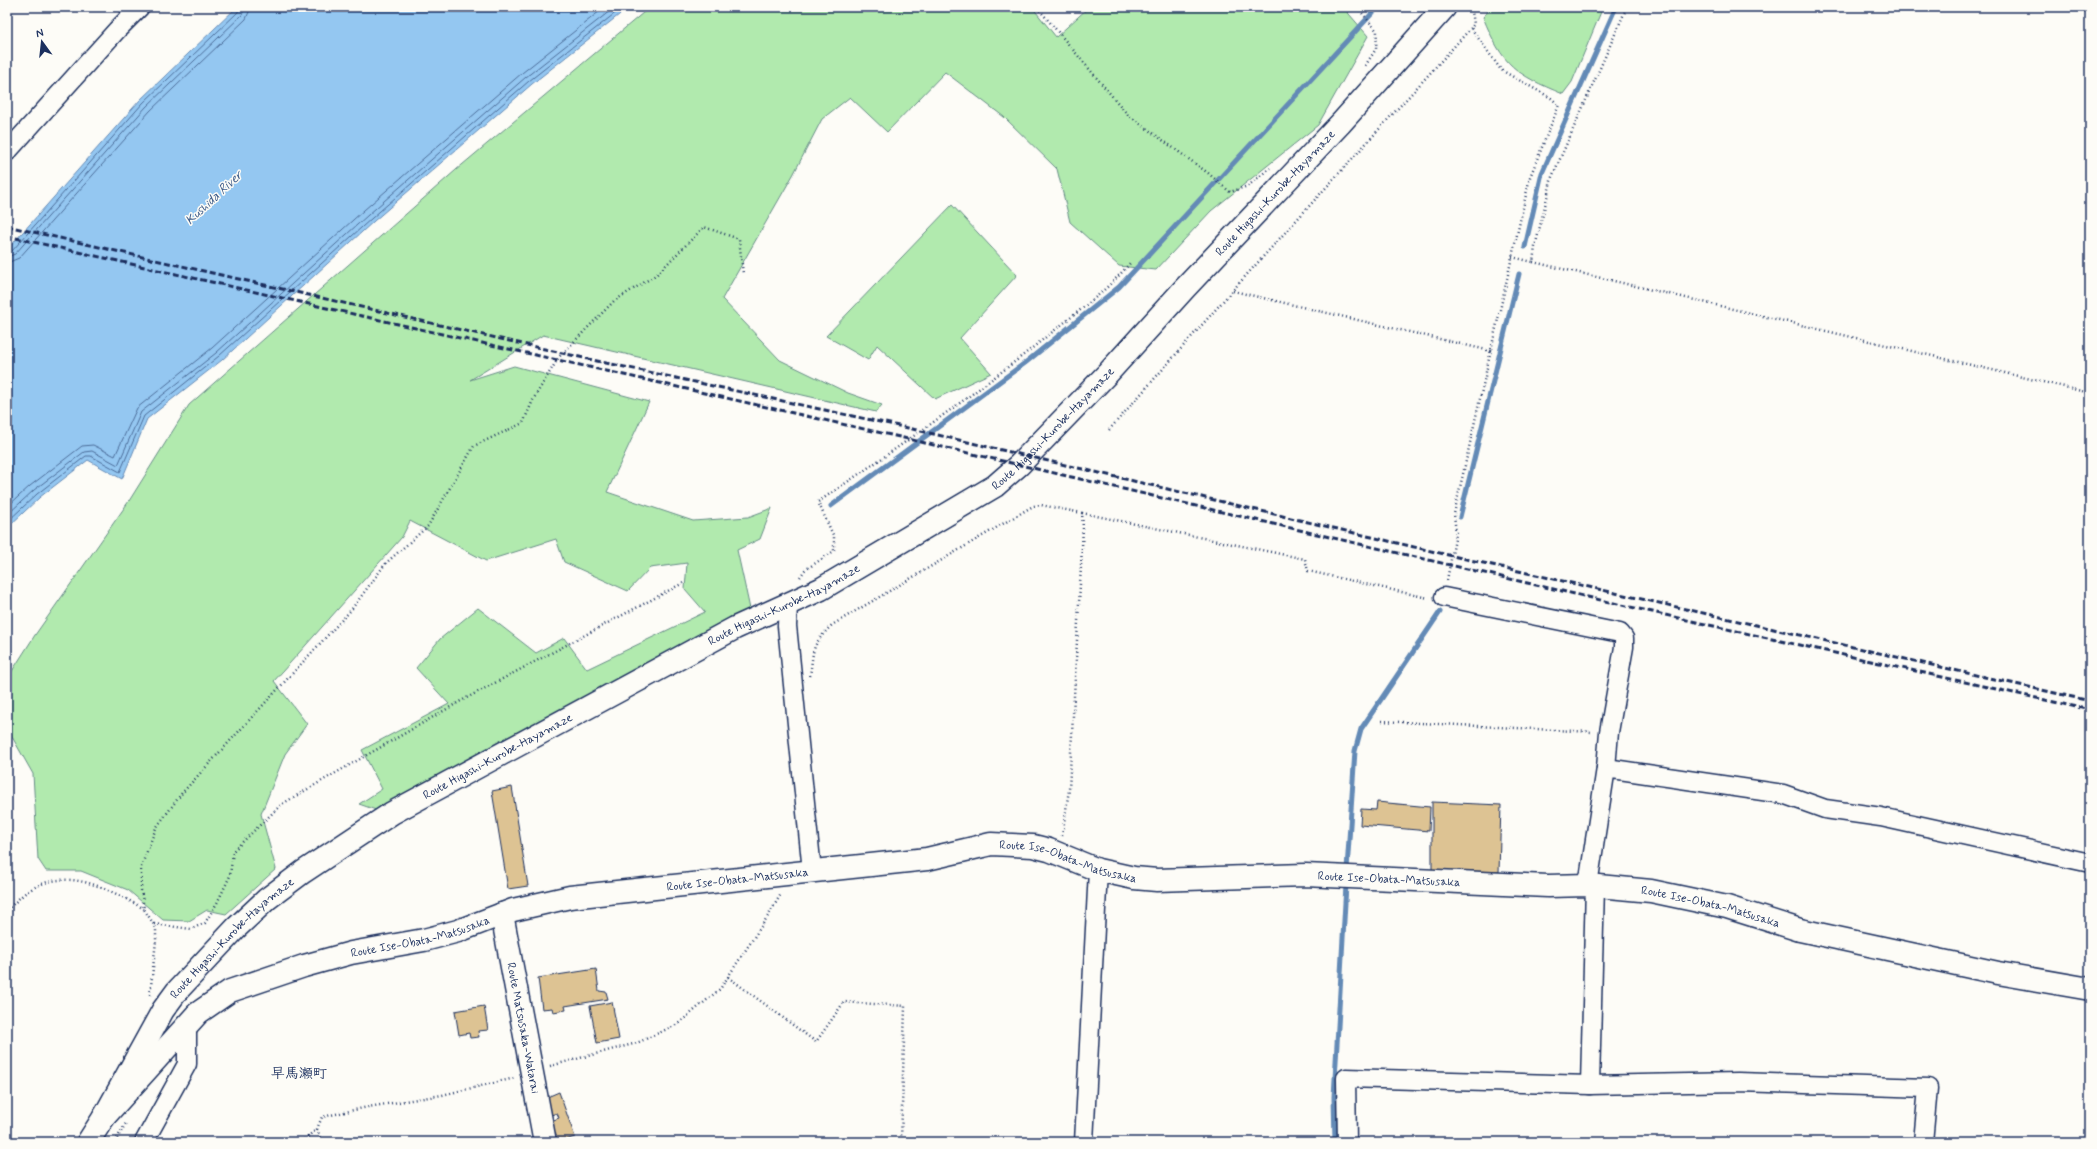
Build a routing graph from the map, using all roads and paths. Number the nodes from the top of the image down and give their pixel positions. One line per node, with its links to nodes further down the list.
1 (140, 7): 9 (street)
2 (1037, 7): 10 (path)
3 (1357, 7): 7 (path)
4 (1445, 7): 22 (main road, Route Higashi-Kurobe-Hayamaze)
5 (1475, 7): 8 (path)
6 (1627, 7): 12 (path)
7 (1374, 28)
8 (1471, 28): 11 (path); 15 (path)
9 (7, 152)
10 (1226, 188)
11 (1512, 257): 12 (path); 16 (path)
12 (1533, 262): 17 (path)
13 (1130, 263): 22 (path)
14 (743, 274): 33 (path)
15 (1232, 290): 16 (path); 18 (path)
16 (1490, 351): 21 (path)
17 (2090, 393)
18 (1109, 430)
19 (1082, 513): 21 (path); 23 (path); 27 (path)
20 (683, 583): 36 (path)
21 (1444, 597): 25 (street)
22 (788, 604): 30 (street); 43 (main road, Route Higashi-Kurobe-Hayamaze)
23 (810, 678)
24 (1382, 721): 25 (path)
25 (1609, 732): 26 (street)
26 (1606, 768): 28 (street); 32 (street)
27 (1059, 854): 29 (main road, Route Ise-Obata-Matsusaka); 30 (main road, Route Ise-Obata-Matsusaka)
28 (2090, 863)
29 (1098, 870): 32 (main road, Route Ise-Obata-Matsusaka); 51 (street)
30 (812, 871): 31 (main road, Route Ise-Obata-Matsusaka)
31 (785, 874): 35 (main road, Route Ise-Obata-Matsusaka); 37 (path)
32 (1591, 885): 38 (main road, Route Ise-Obata-Matsusaka); 42 (street)
33 (144, 909): 34 (path); 36 (path)
34 (7, 910)
35 (502, 914): 40 (main road, Route Ise-Obata-Matsusaka); 41 (main road, Route Matsusaka-Watarai)
36 (154, 924): 39 (path)
37 (728, 977): 41 (path); 50 (path)
38 (2090, 989)
39 (149, 1002)
40 (187, 1024): 43 (main road, Route Ise-Obata-Matsusaka); 46 (street)
41 (532, 1073): 44 (path); 49 (main road, Route Matsusaka-Watarai)
42 (1590, 1085): 52 (street); 53 (street)
43 (104, 1117): 45 (main road, Route Higashi-Kurobe-Hayamaze)
44 (317, 1129): 47 (path); 48 (path)
45 (88, 1142)
46 (144, 1142)
47 (301, 1142)
48 (322, 1142)
49 (545, 1142)
50 (901, 1142)
51 (1084, 1142)
52 (1347, 1142)
53 (1923, 1142)

